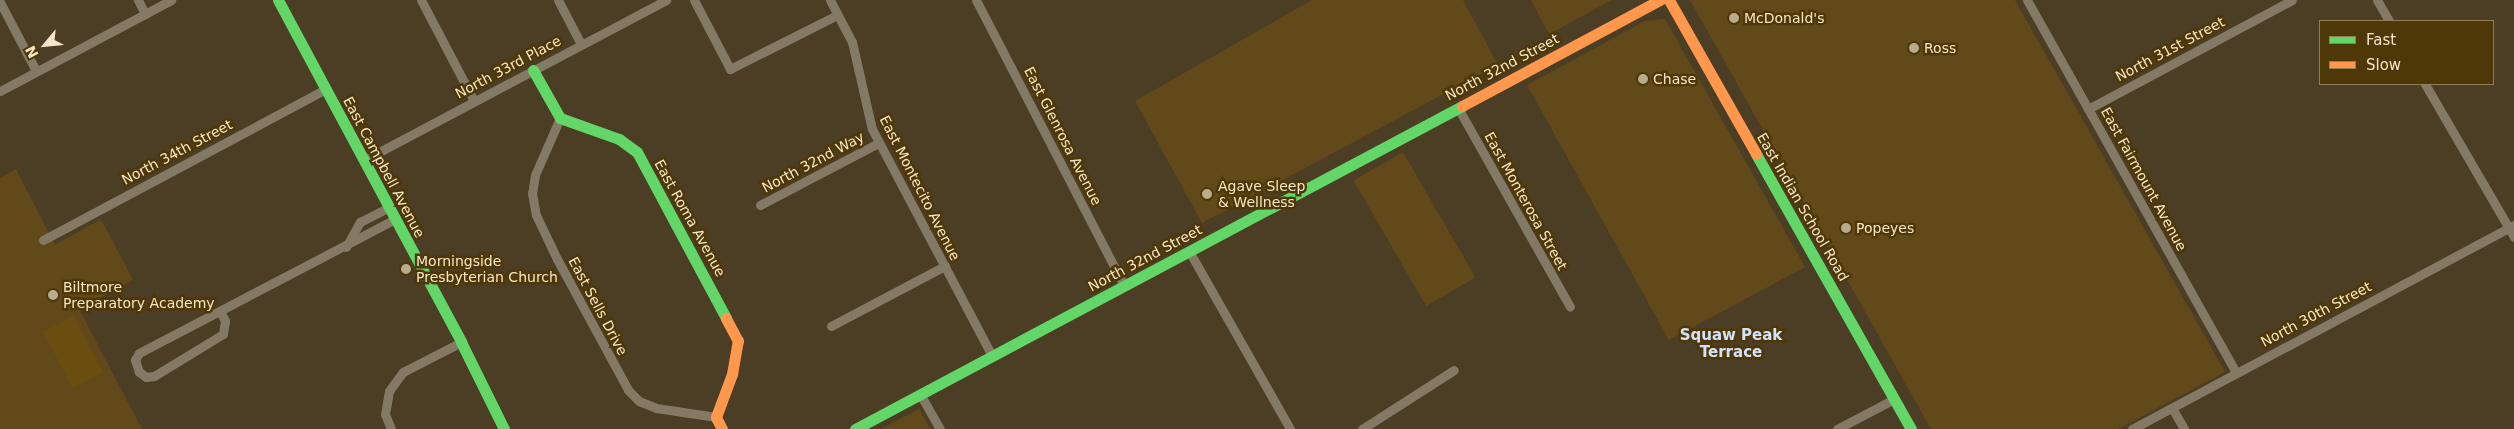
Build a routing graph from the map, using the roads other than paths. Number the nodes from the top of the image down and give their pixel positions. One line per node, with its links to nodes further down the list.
1 (138, 0): 16 (street)
2 (171, 0): 16 (street)
3 (278, 0): 23 (main road, East Campbell Avenue)
4 (420, 0): 25 (street)
5 (558, 0): 19 (street)
6 (666, 0): 19 (street, North 33rd Place)
7 (694, 0): 17 (street)
8 (830, 0): 17 (street, East Montecito Avenue)
9 (976, 0): 42 (street, East Glenrosa Avenue)
10 (1660, 0): 26 (main road, North 32nd Street)
11 (1669, 0): 51 (main road, East Indian School Road)
12 (2026, 0): 27 (street, East Fairmount Avenue)
13 (2292, 0): 27 (street, North 31st Street)
14 (2377, 0): 18 (street)
15 (0, 2): 21 (street)
16 (145, 14): 21 (street)
17 (837, 15): 29 (street, East Montecito Avenue)
18 (2388, 20)
19 (581, 44): 20 (street, North 33rd Place)
20 (533, 70): 25 (street, North 33rd Place); 28 (main road)
21 (36, 71): 24 (street)
22 (2426, 85): 35 (street)
23 (326, 90): 30 (main road, East Campbell Avenue); 38 (street, North 34th Street)
24 (0, 91)
25 (474, 101): 30 (street, North 33rd Place)
26 (1458, 108): 40 (main road, North 32nd Street); 43 (street, East Monterosa Street)
27 (2088, 109): 49 (street, East Fairmount Avenue)
28 (560, 118): 53 (main road, East Roma Avenue); 53 (street, East Sells Drive)
29 (878, 143): 31 (street, North 32nd Way); 41 (street, East Montecito Avenue)
30 (364, 160): 32 (main road, East Campbell Avenue)
31 (760, 205)
32 (389, 207): 33 (main road, East Campbell Avenue); 34 (street)
33 (395, 219): 37 (street); 46 (main road, East Campbell Avenue)
34 (356, 227): 37 (street); 39 (street)
35 (2512, 227): 36 (street); 49 (street, North 30th Street)
36 (2514, 237)
37 (362, 238): 39 (street)
38 (43, 240)
39 (346, 248): 44 (street)
40 (1189, 251): 42 (main road, North 32nd Street); 59 (street)
41 (945, 266): 45 (street); 47 (street, East Montecito Avenue)
42 (1124, 285): 47 (main road, North 32nd Street)
43 (1570, 307)
44 (221, 313): 44 (street)
45 (831, 326)
46 (461, 342): 54 (street); 55 (main road, East Campbell Avenue)
47 (992, 356): 50 (main road, North 32nd Street)
48 (1454, 370): 60 (street)
49 (2236, 372): 52 (street, North 30th Street)
50 (920, 394): 57 (main road, North 32nd Street); 58 (street)
51 (1894, 398): 61 (street); 62 (main road, East Indian School Road)
52 (2172, 408): 63 (street, North 30th Street); 64 (street)
53 (716, 417): 56 (main road)
54 (391, 429)
55 (504, 429)
56 (722, 429)
57 (855, 429)
58 (940, 429)
59 (1290, 429)
60 (1362, 429)
61 (1838, 429)
62 (1911, 429)
63 (2132, 429)
64 (2184, 429)

